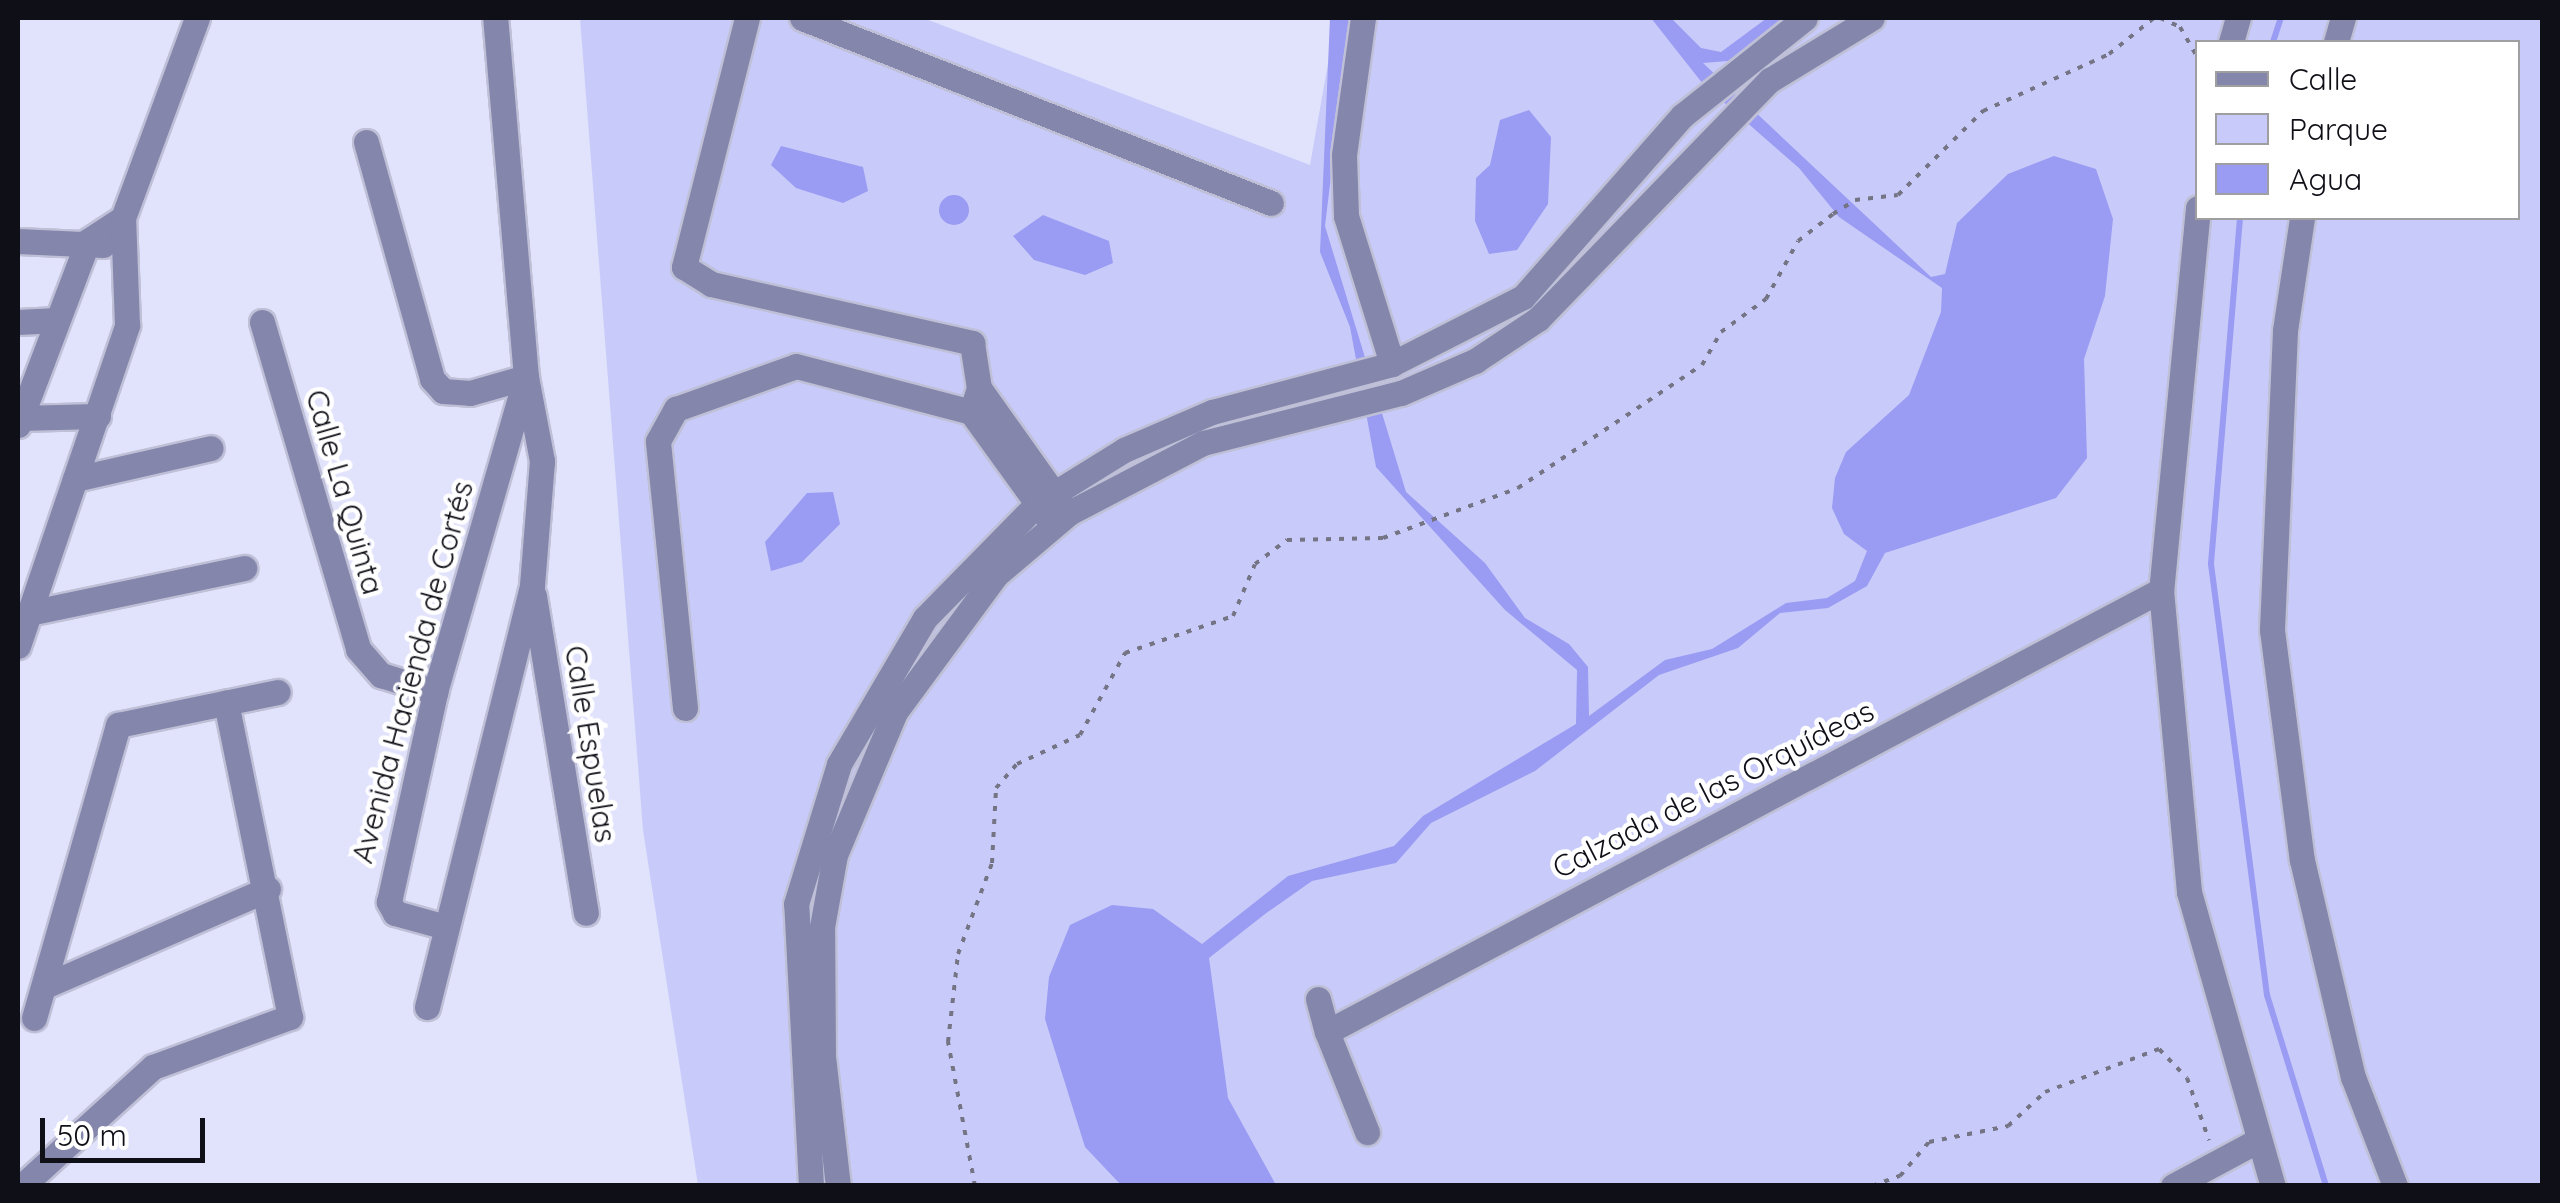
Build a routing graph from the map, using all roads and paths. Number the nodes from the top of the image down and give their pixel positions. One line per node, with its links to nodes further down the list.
1 (197, 18): 12 (street)
2 (495, 18): 23 (street, Avenida Hacienda de Cortés)
3 (748, 18): 25 (street)
4 (802, 18): 11 (street)
5 (1363, 18): 22 (street)
6 (1805, 18): 21 (street)
7 (1872, 18): 24 (street)
8 (2157, 18): 9 (path); 54 (path)
9 (2195, 53)
10 (366, 142): 23 (street)
11 (1271, 204)
12 (123, 218): 16 (street); 17 (street)
13 (2197, 220): 33 (street)
14 (2302, 220): 58 (street)
15 (18, 241): 16 (street)
16 (88, 241): 17 (street); 18 (street)
17 (128, 252): 26 (street)
18 (56, 320): 19 (street); 27 (street)
19 (18, 322)
20 (262, 322): 37 (street, Calle La Quinta)
21 (1421, 352): 22 (street); 24 (street)
22 (1392, 364): 30 (street)
23 (526, 377): 32 (street, Avenida Hacienda de Cortés); 37 (street, Avenida Hacienda de Cortés)
24 (1436, 378): 30 (street)
25 (975, 400): 30 (street); 39 (street)
26 (98, 416): 27 (street); 29 (street)
27 (18, 421)
28 (211, 448): 29 (street)
29 (76, 479): 34 (street)
30 (1053, 509): 52 (street); 53 (street)
31 (244, 568): 34 (street)
32 (532, 586): 41 (street, Calle Espuelas); 42 (street, Avenida Hacienda de Cortés)
33 (2161, 590): 47 (street, Calzada de las Orquídeas); 49 (street)
34 (29, 613): 35 (street)
35 (18, 646)
36 (278, 692): 38 (street)
37 (436, 692): 42 (street, Avenida Hacienda de Cortés)
38 (226, 702): 40 (street); 43 (street)
39 (685, 708)
40 (268, 889): 43 (street); 51 (street)
41 (586, 913)
42 (442, 926): 45 (street)
43 (47, 985): 46 (street)
44 (1318, 999): 47 (street)
45 (428, 1007)
46 (34, 1018)
47 (1327, 1032): 48 (street)
48 (1366, 1132)
49 (2255, 1142): 50 (street); 57 (street)
50 (2218, 1162): 55 (path); 56 (street)
51 (22, 1186)
52 (811, 1186)
53 (838, 1186)
54 (975, 1186)
55 (1872, 1186)
56 (2173, 1186)
57 (2272, 1186)
58 (2395, 1186)

